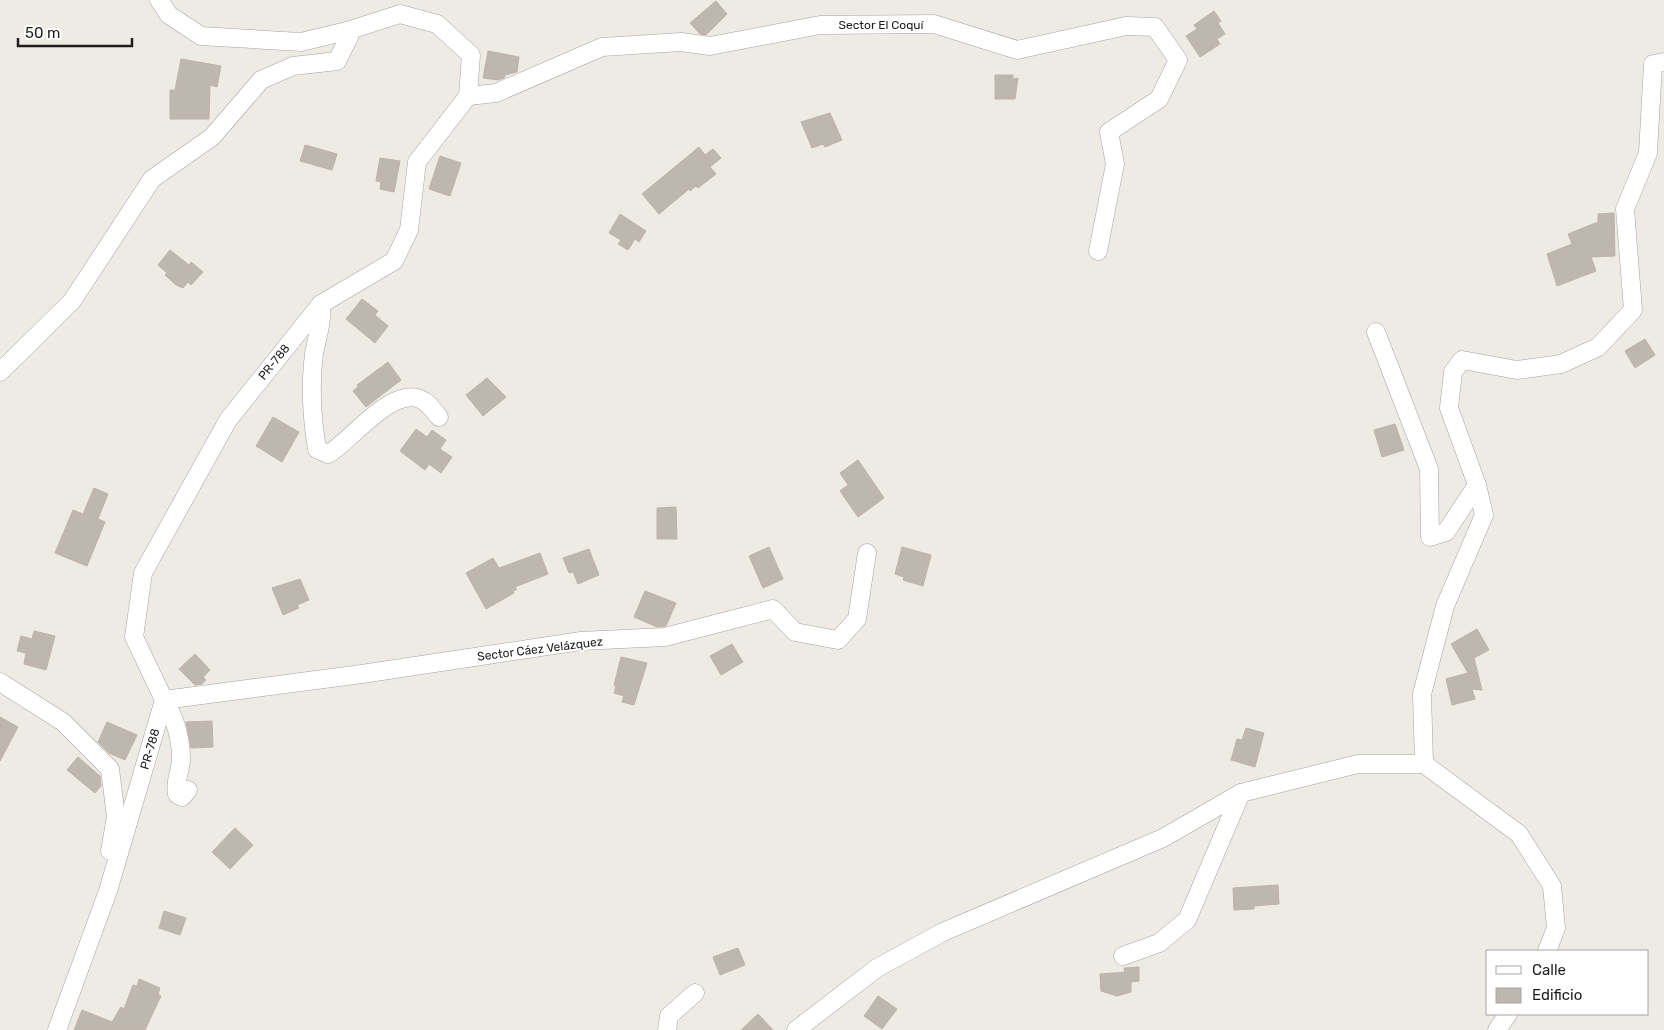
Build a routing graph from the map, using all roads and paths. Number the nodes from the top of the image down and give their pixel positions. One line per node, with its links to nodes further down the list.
1 (159, 0): 2 (street)
2 (347, 31): 4 (street); 8 (street)
3 (1664, 62): 10 (street)
4 (468, 96): 5 (street, Sector El Coquí); 6 (street, PR-788 / PR-788)
5 (1098, 251)
6 (321, 304): 9 (street); 13 (street, PR-788 / PR-788)
7 (1376, 332): 10 (street)
8 (0, 372)
9 (439, 417)
10 (1477, 485): 14 (street)
11 (867, 553): 13 (street, Sector Cáez Velázquez)
12 (0, 682): 17 (street)
13 (164, 700): 15 (street); 17 (street, PR-788 / PR-788)
14 (1424, 764): 16 (street); 18 (street)
15 (188, 790)
16 (1241, 792): 19 (street); 24 (street)
17 (108, 891): 22 (street, PR-788 / PR-788)
18 (1547, 950)
19 (1123, 956)
20 (695, 993): 23 (street)
21 (1507, 1015): 25 (street)
22 (57, 1030)
23 (667, 1030)
24 (796, 1030)
25 (1496, 1030)

